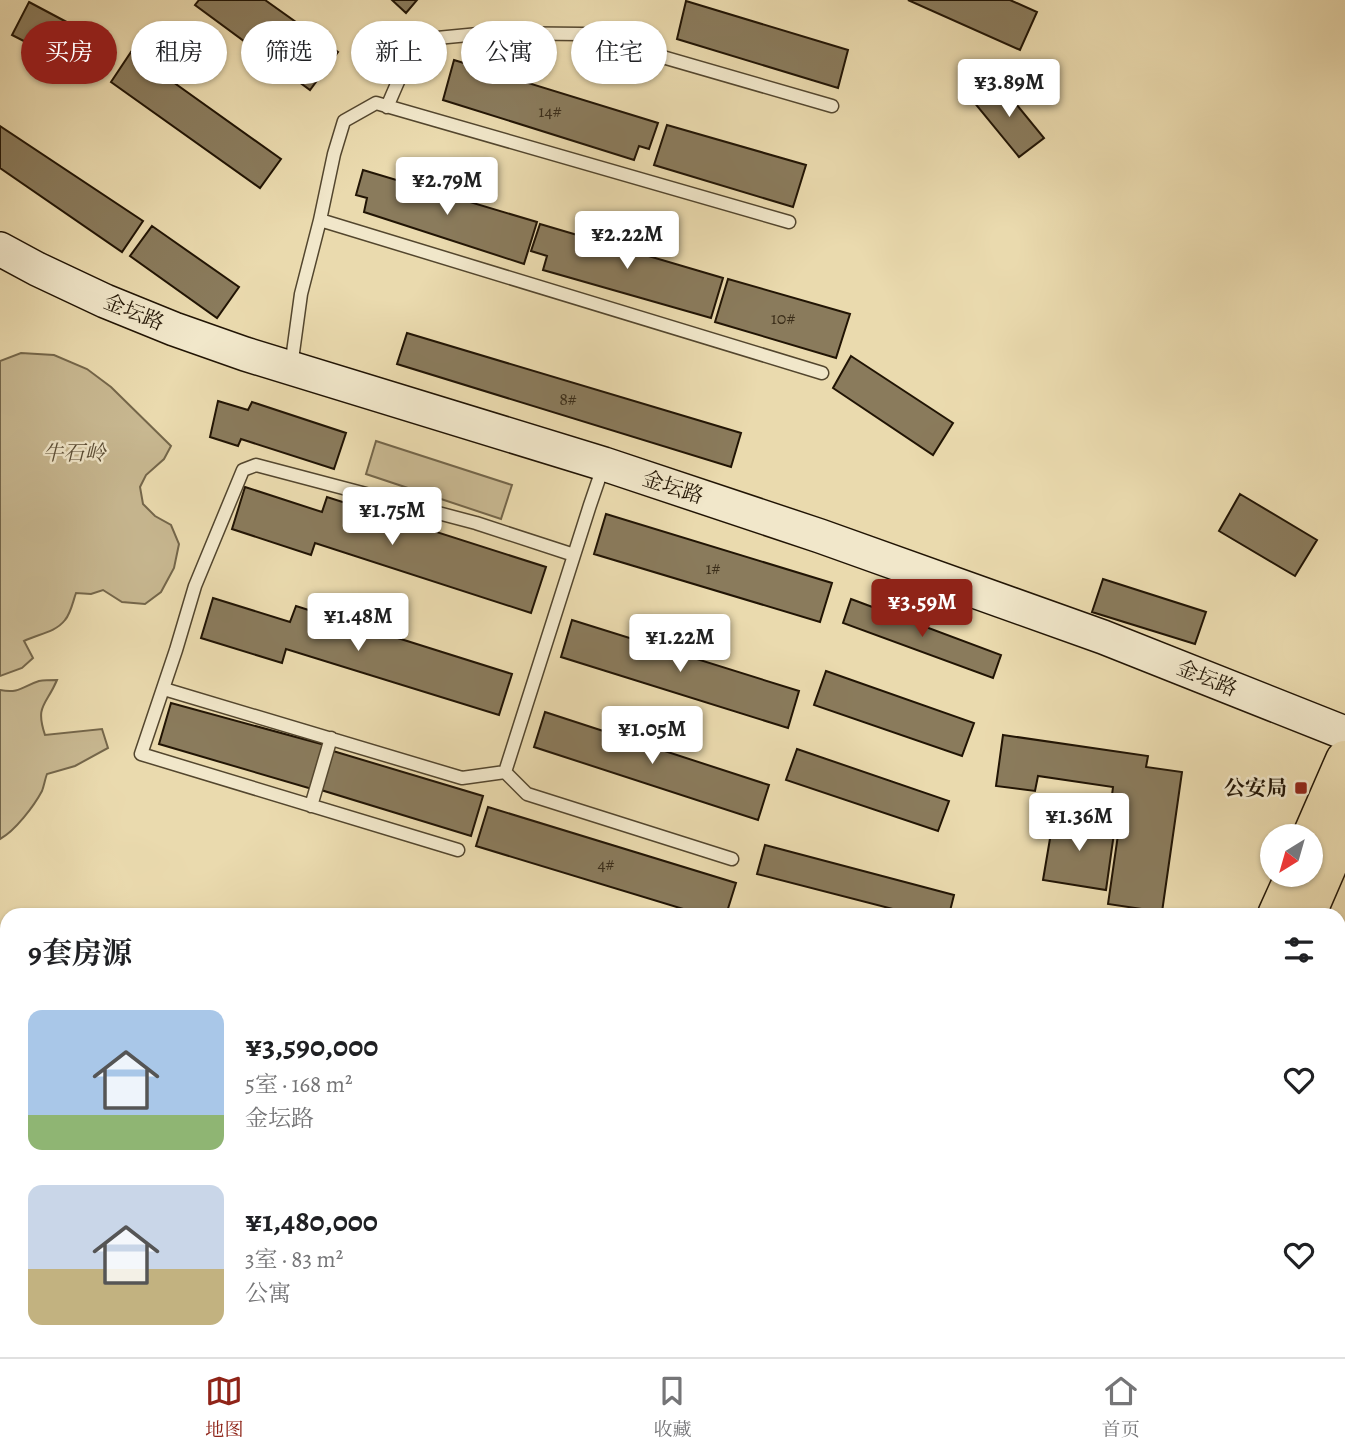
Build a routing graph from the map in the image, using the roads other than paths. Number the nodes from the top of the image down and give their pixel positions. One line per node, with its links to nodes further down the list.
1 (832, 106): 2 (lane)
2 (387, 107): 3 (lane); 4 (lane)
3 (320, 220): 6 (lane); 7 (lane)
4 (789, 222)
5 (0, 249): 6 (main road, 金坛路)
6 (291, 368): 8 (main road, 金坛路)
7 (822, 373)
8 (604, 464): 9 (lane); 11 (main road, 金坛路)
9 (574, 555): 10 (lane); 14 (lane)
10 (164, 689): 12 (lane); 15 (lane)
11 (1345, 733)
12 (331, 738): 14 (lane); 15 (lane)
13 (1345, 760): 16 (main road)
14 (505, 772): 19 (lane)
15 (311, 806): 18 (lane)
16 (1317, 824)
17 (1345, 825): 22 (main road)
18 (458, 850)
19 (732, 859)
20 (1290, 887): 21 (main road)
21 (1280, 908)
22 (1309, 908)

